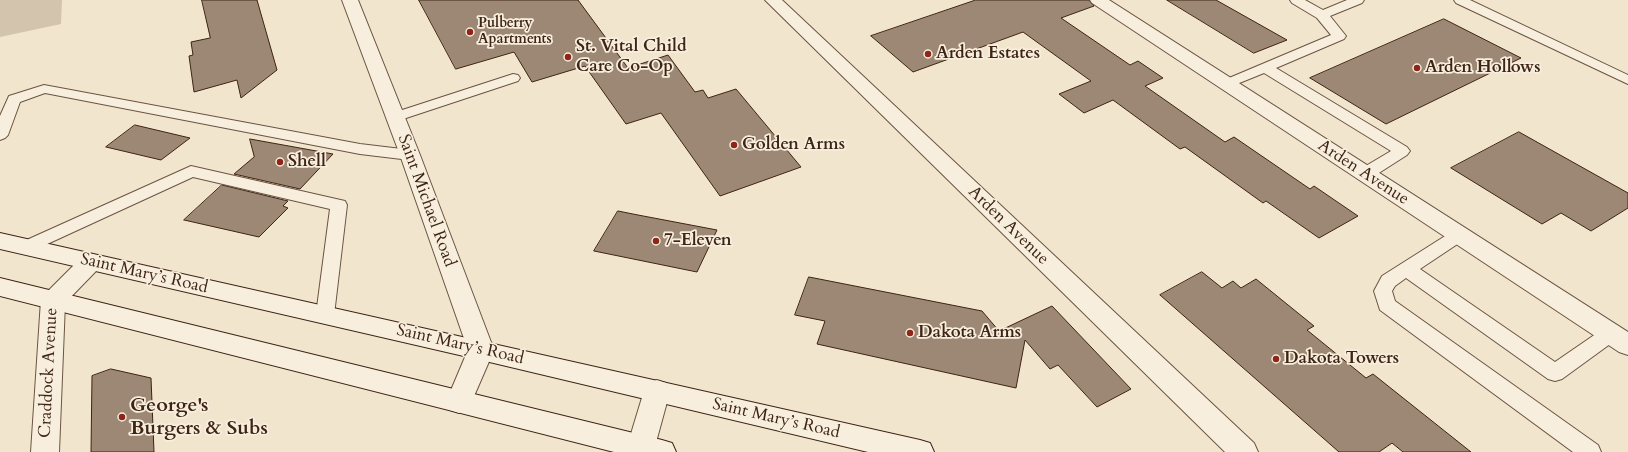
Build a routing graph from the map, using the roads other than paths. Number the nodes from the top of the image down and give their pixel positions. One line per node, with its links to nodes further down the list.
1 (350, 0): 12 (street, Saint Michael Road)
2 (773, 0): 32 (street, Arden Avenue)
3 (1098, 0): 11 (street, Arden Avenue)
4 (1296, 0): 7 (lane)
5 (1358, 0): 7 (lane)
6 (1460, 0): 10 (lane)
7 (1322, 15): 8 (lane)
8 (1265, 68): 11 (lane); 15 (lane)
9 (513, 78): 12 (lane)
10 (1628, 80)
11 (1228, 84): 15 (street, Arden Avenue)
12 (395, 117): 14 (street, Saint Michael Road)
13 (0, 135): 14 (lane)
14 (410, 155): 26 (street, Saint Michael Road)
15 (1365, 174): 16 (street, Arden Avenue)
16 (1459, 235): 20 (lane); 24 (street, Arden Avenue)
17 (0, 241): 18 (street, Saint Mary’s Road)
18 (26, 247): 19 (street, Saint Mary’s Road); 23 (lane)
19 (91, 262): 22 (street, Craddock Avenue); 23 (street, Saint Mary’s Road)
20 (1406, 270): 24 (lane); 33 (lane)
21 (0, 287): 22 (street)
22 (53, 300): 28 (street); 30 (street, Craddock Avenue)
23 (325, 315): 26 (street, Saint Mary’s Road)
24 (1610, 334): 25 (street, Arden Avenue)
25 (1628, 345)
26 (481, 350): 27 (street, Saint Mary’s Road); 28 (street)
27 (657, 391): 29 (street); 31 (street, Saint Mary’s Road)
28 (459, 402): 29 (street)
29 (649, 450)
30 (45, 452)
31 (920, 452)
32 (1244, 452)
33 (1590, 452)

